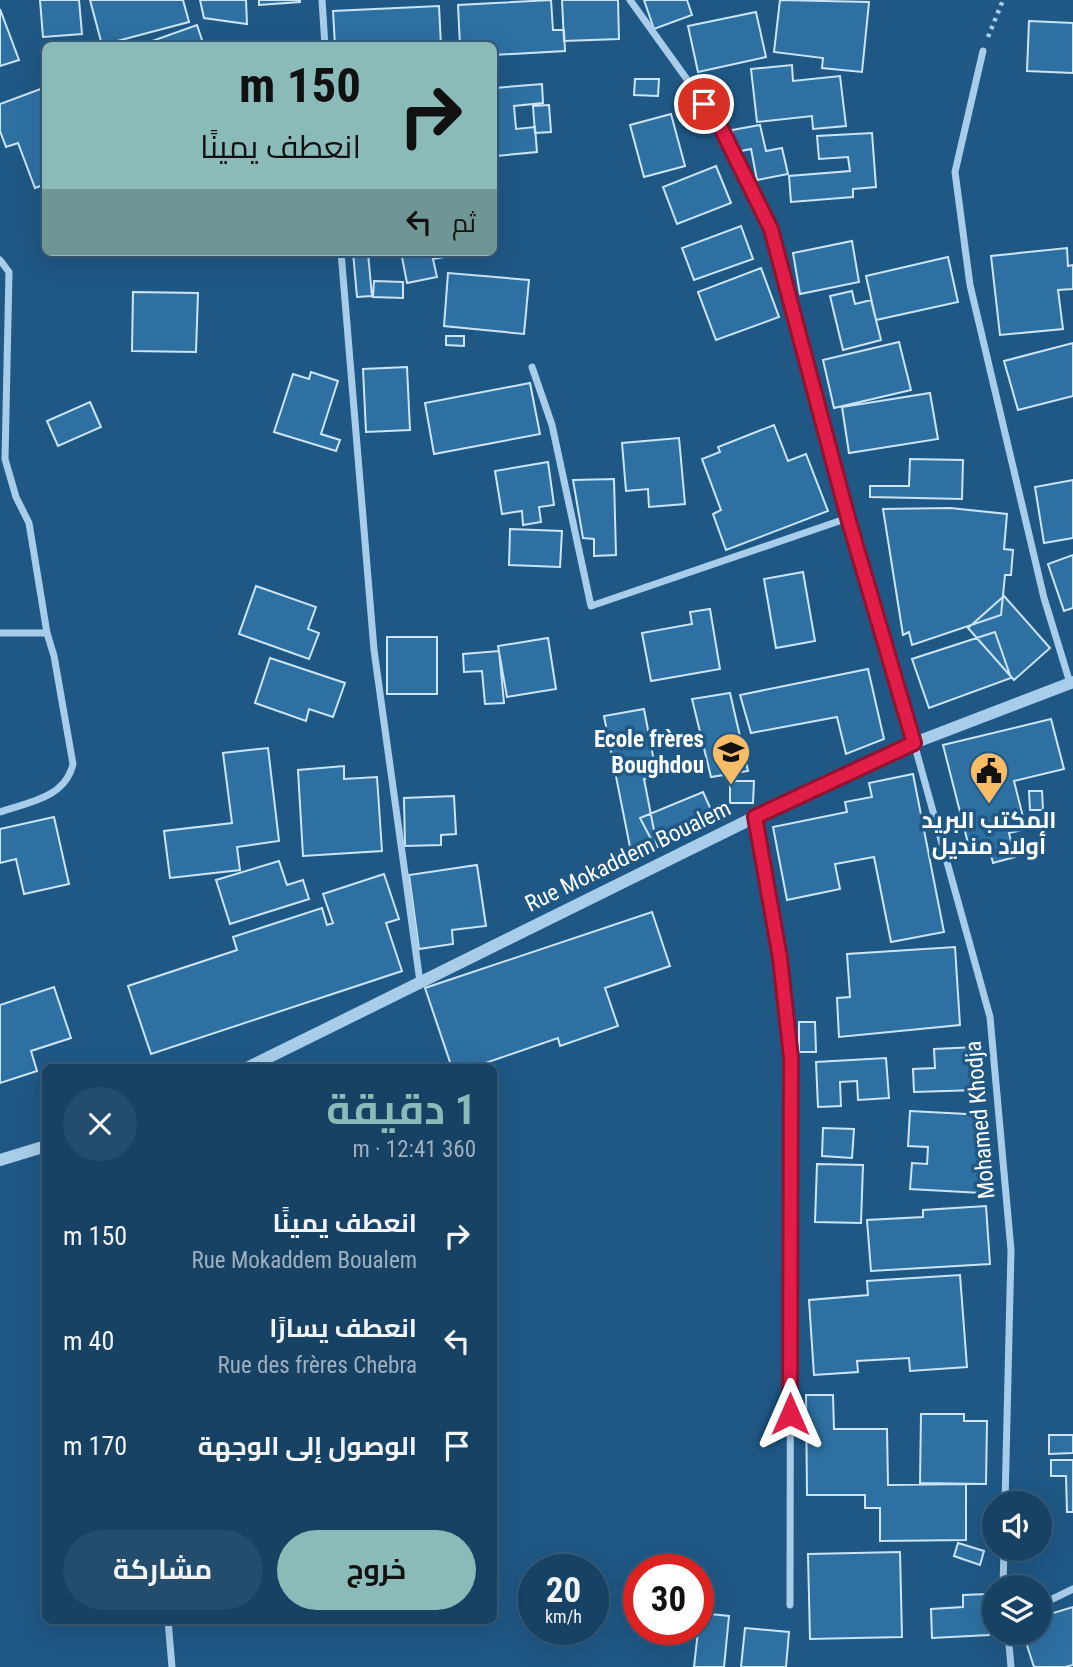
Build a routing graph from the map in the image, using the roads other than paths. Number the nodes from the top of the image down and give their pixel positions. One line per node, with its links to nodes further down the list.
1 (322, 0): 3 (street)
2 (630, 0): 9 (street, Mohamed Khodja)
3 (325, 42)
4 (983, 51): 12 (street)
5 (341, 256): 16 (street)
6 (0, 260): 7 (street)
7 (3, 329): 11 (street)
8 (532, 367): 9 (street)
9 (848, 518): 13 (street, Mohamed Khodja)
10 (0, 633): 11 (street)
11 (47, 634): 14 (street)
12 (1072, 682): 13 (street, Rue Mokaddem Boualem)
13 (914, 743): 15 (street, Rue Mokaddem Boualem); 20 (street, Mohamed Khodja)
14 (0, 813)
15 (755, 817): 16 (street, Rue Mokaddem Boualem); 23 (street)
16 (420, 982): 17 (street, Rue Mokaddem Boualem)
17 (255, 1064)
18 (42, 1147): 19 (street)
19 (0, 1160)
20 (1005, 1491)
21 (1073, 1589): 22 (street)
22 (1052, 1599)
23 (790, 1605)
24 (168, 1624): 26 (street)
25 (1009, 1645): 27 (street)
26 (172, 1667)
27 (1012, 1667)

